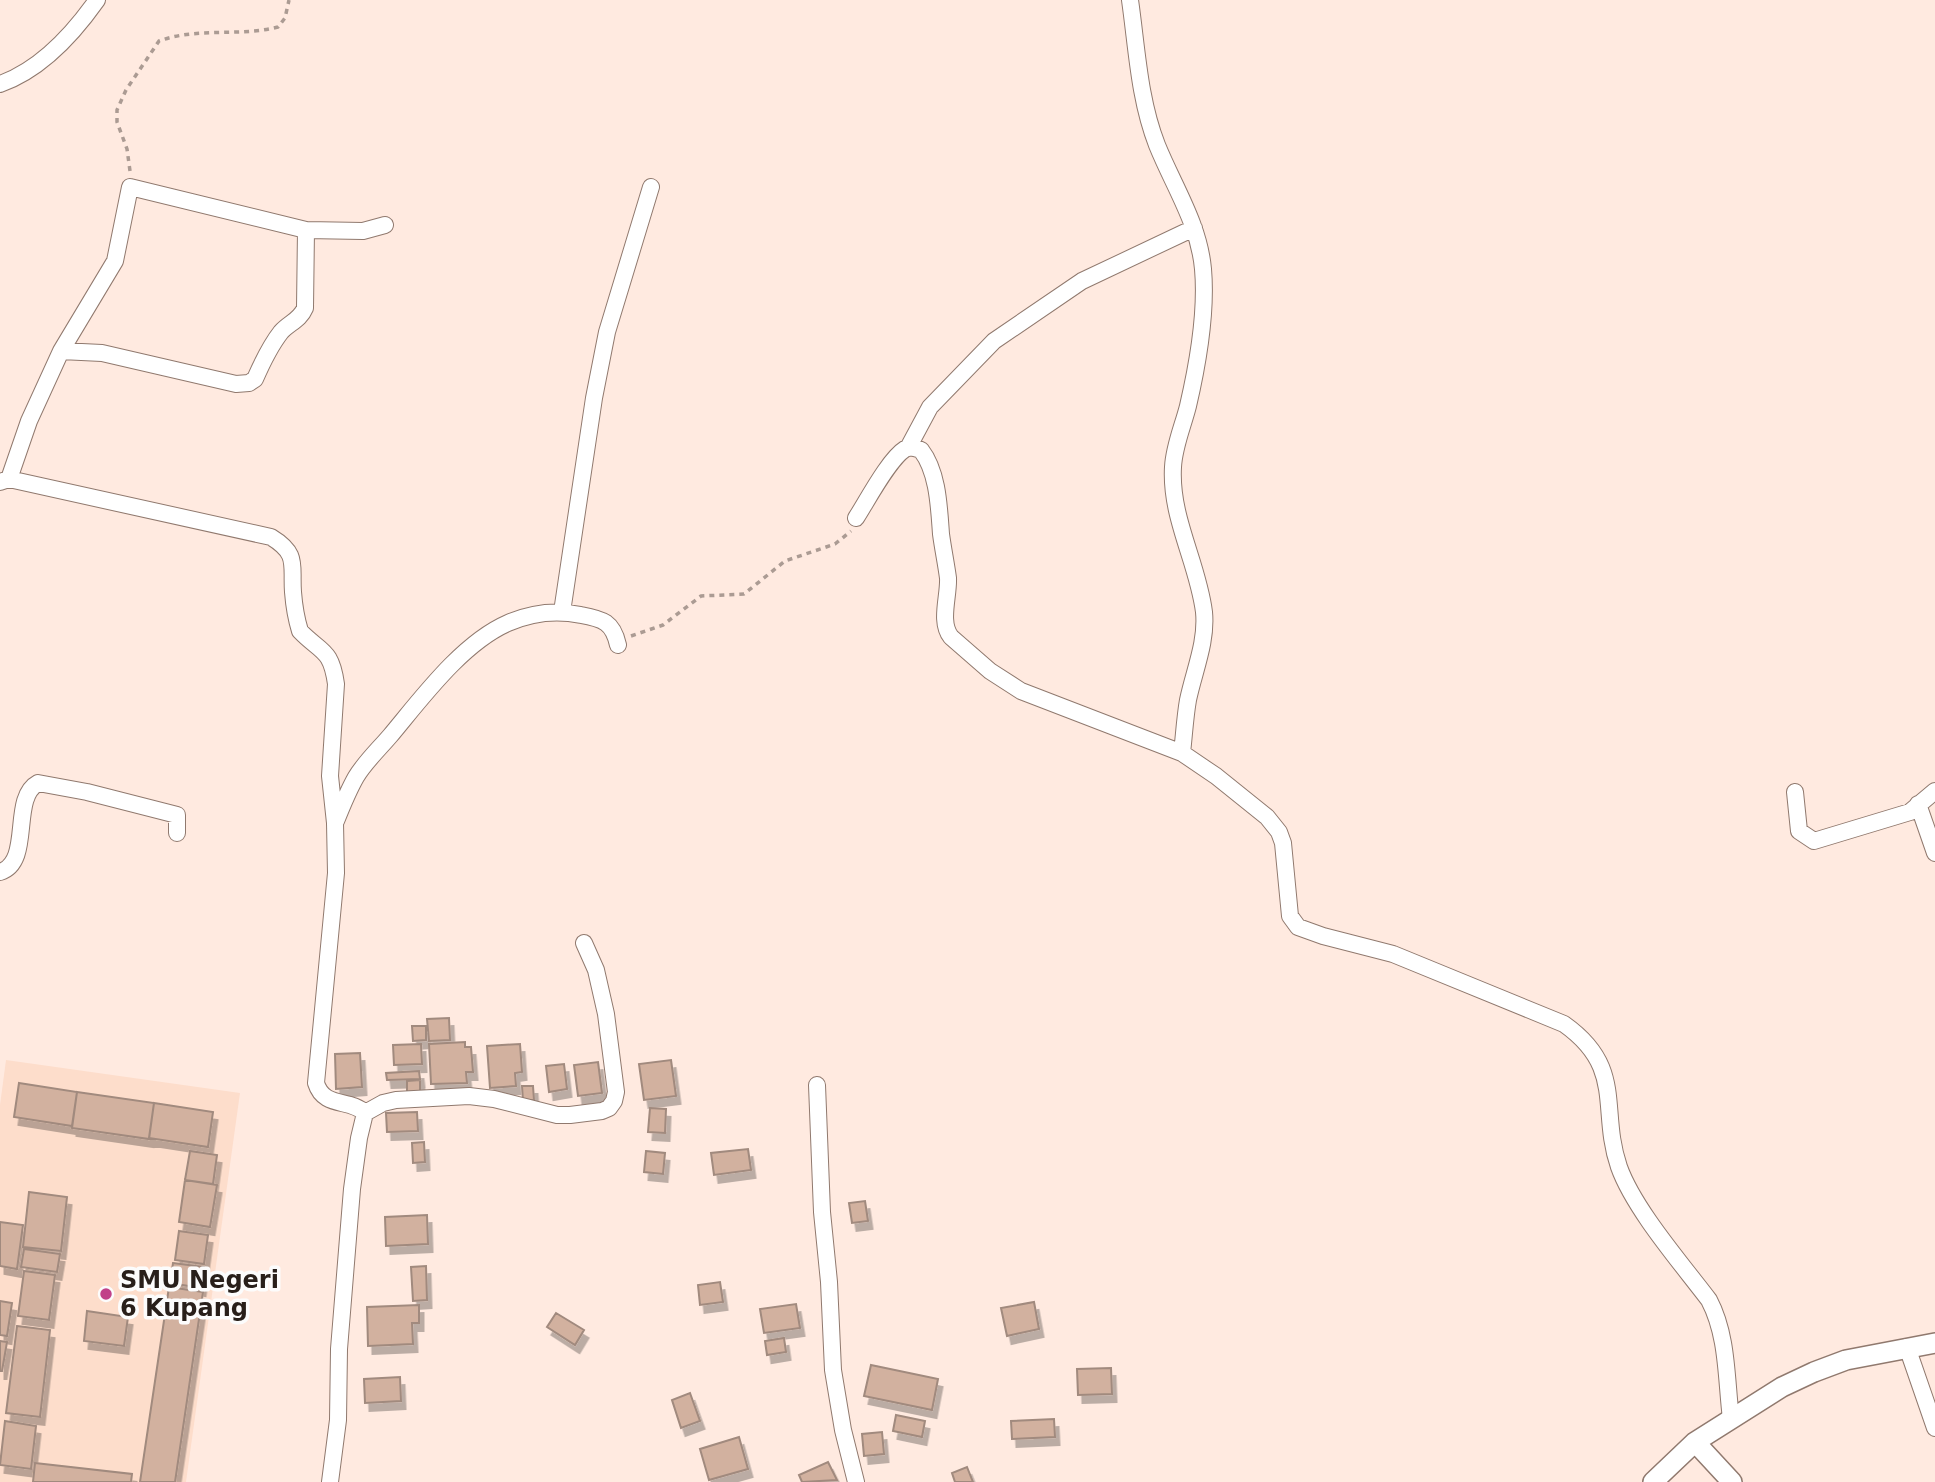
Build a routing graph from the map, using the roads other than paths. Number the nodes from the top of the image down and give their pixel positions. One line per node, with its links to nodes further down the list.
1 (97, 0): 3 (street)
2 (1130, 0): 6 (street)
3 (0, 84)
4 (652, 187): 12 (street)
5 (385, 225): 7 (street)
6 (1194, 228): 9 (street); 14 (street)
7 (306, 230): 8 (street); 8 (street)
8 (61, 351): 10 (street)
9 (908, 447): 11 (street); 14 (street)
10 (5, 481): 18 (street)
11 (856, 518)
12 (562, 612): 13 (street); 18 (street)
13 (618, 645)
14 (1182, 753): 27 (street)
15 (1935, 791): 17 (street)
16 (1795, 792): 17 (street)
17 (1918, 804): 20 (street)
18 (335, 823): 24 (street)
19 (177, 834): 21 (street)
20 (1935, 853)
21 (0, 872)
22 (584, 943): 24 (street)
23 (817, 1085): 31 (street)
24 (365, 1113): 30 (street)
25 (1935, 1343): 26 (street)
26 (1908, 1347): 27 (street); 28 (street)
27 (1731, 1419): 29 (street)
28 (1935, 1428)
29 (1695, 1442): 32 (street); 33 (street)
30 (330, 1482)
31 (856, 1482)
32 (1653, 1482)
33 (1732, 1482)

